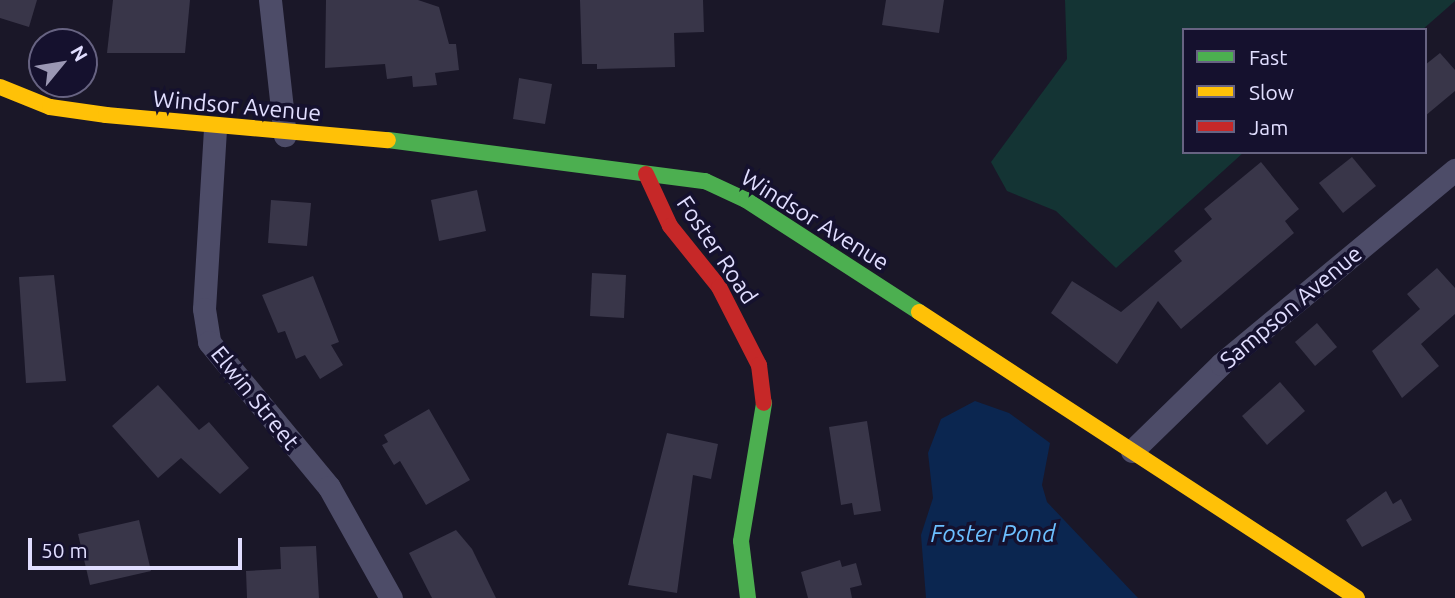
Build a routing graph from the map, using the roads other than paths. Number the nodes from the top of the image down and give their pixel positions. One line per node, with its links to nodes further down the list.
1 (270, 0): 4 (street)
2 (0, 86): 3 (street, Windsor Avenue)
3 (215, 130): 4 (street, Windsor Avenue); 9 (street, Elwin Street)
4 (285, 135): 6 (street, Windsor Avenue)
5 (1455, 170): 7 (street, Sampson Avenue)
6 (646, 174): 7 (street, Windsor Avenue); 10 (street, Foster Road)
7 (1132, 451): 8 (street, Windsor Avenue)
8 (1327, 590): 11 (street, Windsor Avenue)
9 (391, 598)
10 (748, 598)
11 (1357, 598)

